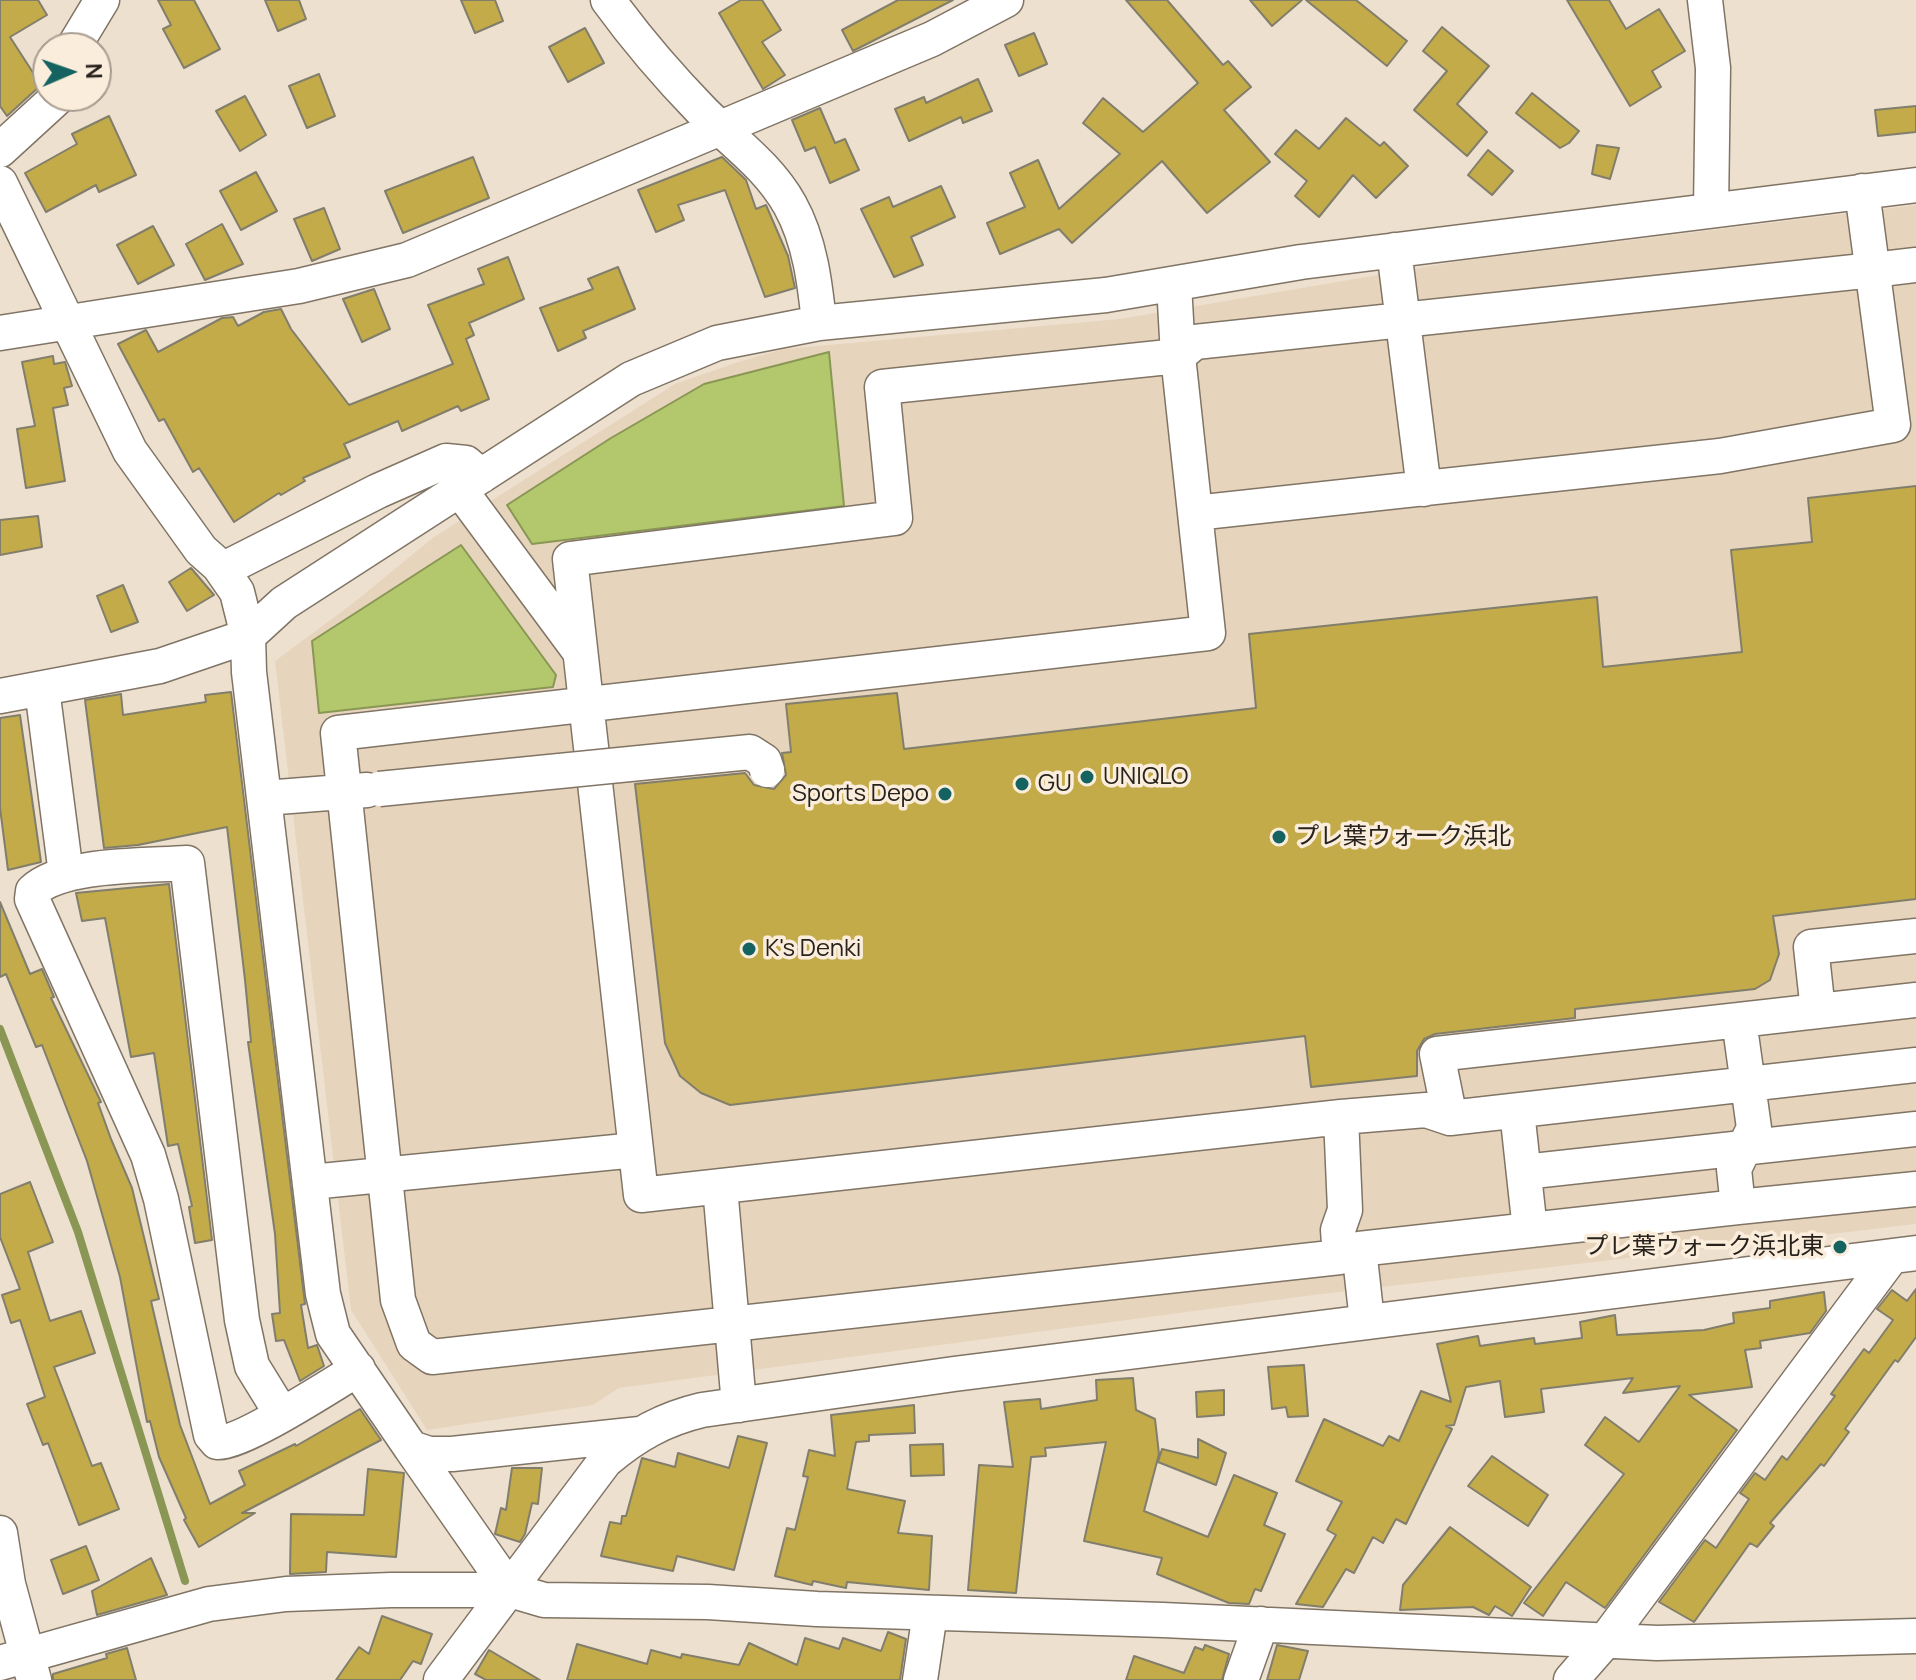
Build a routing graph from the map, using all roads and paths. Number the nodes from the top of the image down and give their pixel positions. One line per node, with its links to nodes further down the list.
1 (102, 0): 5 (street)
2 (608, 0): 7 (street)
3 (1705, 0): 12 (street)
4 (990, 4): 7 (street)
5 (83, 32)
6 (42, 112): 8 (street)
7 (721, 129): 18 (street); 19 (street)
8 (0, 150)
9 (0, 183): 19 (street)
10 (1916, 185): 11 (street)
11 (1862, 191): 12 (street); 15 (street)
12 (1711, 210): 13 (street)
13 (1394, 250): 16 (street); 17 (street)
14 (1916, 265): 15 (street)
15 (1873, 270): 17 (street); 22 (street)
16 (1174, 284): 18 (street); 21 (street)
17 (1402, 320): 21 (street); 24 (street)
18 (819, 323): 23 (street)
19 (66, 324): 20 (street); 26 (street)
20 (0, 333)
21 (1178, 356): 25 (street); 28 (street)
22 (1905, 424): 24 (street)
23 (470, 483): 26 (street); 27 (street); 28 (street)
24 (1424, 489): 25 (street)
25 (1195, 513): 31 (street)
26 (222, 570): 27 (street)
27 (248, 636): 29 (street); 34 (street)
28 (580, 652): 31 (street)
29 (42, 689): 30 (street); 35 (street)
30 (0, 696)
31 (585, 705): 33 (street); 47 (street)
32 (767, 770): 33 (street, bridge)
33 (344, 792): 34 (street); 49 (street)
34 (265, 798): 50 (street)
35 (66, 874): 61 (street); 61 (street)
36 (1916, 936): 38 (street)
37 (1916, 1000): 38 (street)
38 (1818, 1011): 39 (street)
39 (1739, 1020): 41 (street); 44 (street)
40 (1916, 1065): 41 (street)
41 (1747, 1085): 42 (street); 46 (street)
42 (1517, 1111): 44 (street); 48 (street)
43 (1341, 1117): 44 (street); 51 (street); 56 (street)
44 (1450, 1118)
45 (1916, 1129): 46 (street)
46 (1744, 1148): 48 (street); 53 (street)
47 (636, 1150): 49 (street); 51 (street)
48 (1524, 1172): 54 (street)
49 (385, 1175): 50 (street); 58 (street)
50 (311, 1182): 59 (street)
51 (720, 1187): 58 (street)
52 (1916, 1189): 53 (street)
53 (1738, 1207): 54 (street)
54 (1530, 1230): 57 (street)
55 (1904, 1254): 57 (street); 69 (street)
56 (1340, 1257): 57 (street); 58 (street)
57 (1367, 1321): 60 (street)
58 (731, 1323): 60 (street)
59 (358, 1369): 61 (street); 63 (street)
60 (739, 1405): 62 (street)
61 (281, 1413)
62 (640, 1434): 63 (street); 65 (street)
63 (411, 1448): 65 (street)
64 (0, 1533): 70 (street)
65 (510, 1590): 66 (street); 70 (street); 71 (street)
66 (930, 1613): 67 (street); 72 (street)
67 (1261, 1624): 69 (street); 73 (street)
68 (1916, 1636): 69 (street)
69 (1605, 1641): 74 (street)
70 (21, 1665)
71 (441, 1680)
72 (920, 1680)
73 (1241, 1680)
74 (1571, 1680)

